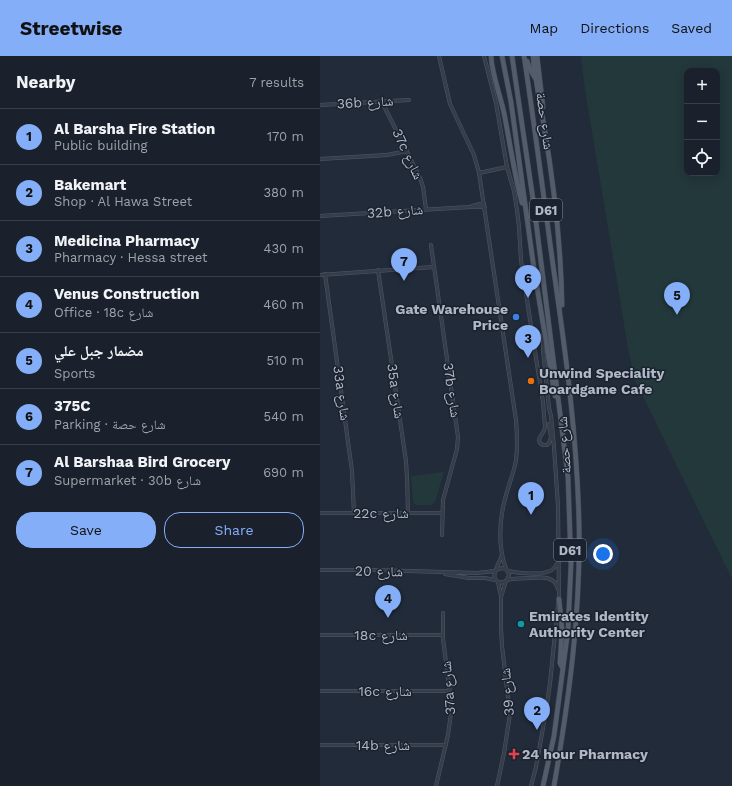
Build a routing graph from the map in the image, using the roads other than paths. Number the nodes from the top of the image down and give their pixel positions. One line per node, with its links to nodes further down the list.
1 (440, 56): 17 (street)
2 (484, 56): 16 (street)
3 (490, 56): 21 (main road)
4 (502, 56): 21 (main road, D61)
5 (512, 56): 30 (main road, شارع حصة / D61)
6 (525, 56): 9 (main road); 27 (main road, شارع حصة / D61)
7 (533, 56): 9 (main road)
8 (537, 56): 13 (main road)
9 (536, 79): 13 (main road)
10 (409, 100): 11 (street, 36b شارع)
11 (382, 102): 12 (street, 36b شارع); 14 (street, 37c شارع)
12 (320, 105)
13 (544, 126): 27 (main road)
14 (407, 151): 15 (street); 19 (street, 37c شارع)
15 (320, 159)
16 (507, 167): 17 (street); 29 (street, شارع حصة)
17 (479, 173): 18 (street)
18 (484, 205): 19 (street, 32b شارع); 36 (street)
19 (426, 209): 20 (street, 32b شارع)
20 (320, 216)
21 (527, 217): 28 (main road, شارع حصة / D61)
22 (431, 245): 23 (street, 37b شارع)
23 (433, 267): 24 (street); 34 (street, 37b شارع)
24 (378, 270): 25 (street); 31 (street, 35a شارع)
25 (324, 274): 26 (street); 33 (street, 33a شارع)
26 (320, 275)
27 (562, 323): 58 (main road, شارع حصة / D61)
28 (545, 330): 29 (street); 30 (main road, شارع حصة / D61)
29 (549, 408): 37 (street)
30 (562, 429): 49 (main road, شارع حصة / D61)
31 (408, 512): 33 (street, 22c شارع); 34 (street, 22c شارع)
32 (320, 513): 33 (street, 22c شارع)
33 (354, 513)
34 (442, 513): 35 (street, 37b شارع)
35 (442, 535)
36 (502, 555): 39 (street); 40 (street)
37 (559, 561): 39 (street); 45 (street)
38 (320, 570): 41 (street, شارع 20)
39 (506, 570): 40 (street); 43 (street)
40 (496, 571): 41 (street, شارع 20); 42 (street)
41 (438, 573): 42 (street, شارع 20)
42 (497, 581): 43 (street); 44 (street, شارع 39)
43 (506, 581): 44 (street, شارع 39); 45 (street)
44 (502, 597): 55 (street, شارع 39)
45 (559, 597): 49 (main road); 56 (street)
46 (442, 613): 48 (street, 37a شارع)
47 (320, 635): 48 (street, 18c شارع)
48 (443, 635): 50 (street, 37a شارع)
49 (563, 670): 57 (main road, شارع حصة / D61)
50 (450, 690): 51 (street, 16c شارع); 53 (street, 37a شارع)
51 (320, 691)
52 (320, 745): 53 (street, 14b شارع)
53 (446, 745): 54 (street, 37a شارع)
54 (436, 786)
55 (497, 786)
56 (531, 786)
57 (543, 786)
58 (554, 786)

